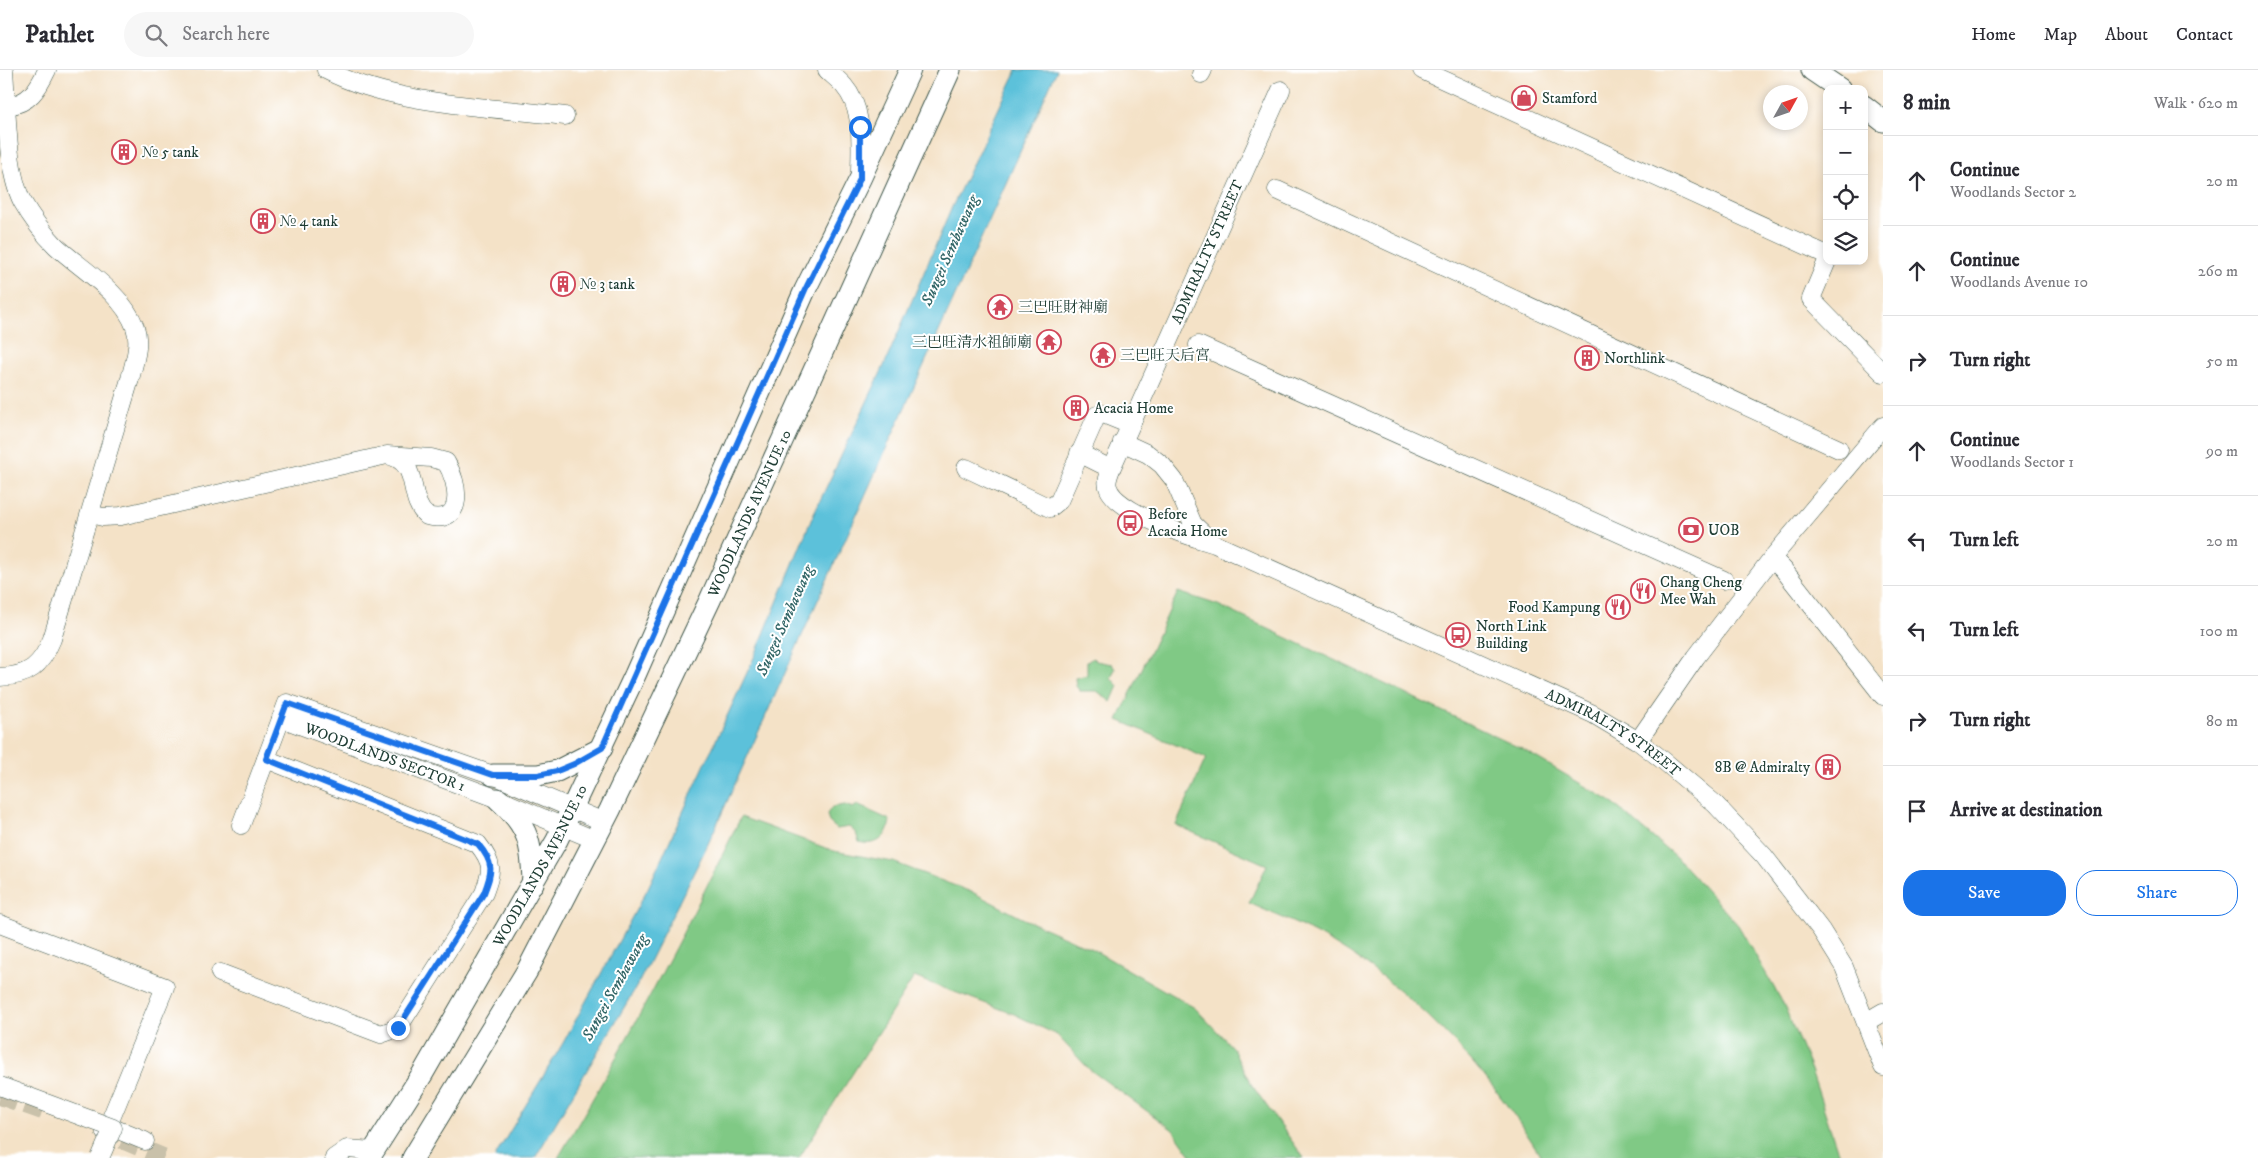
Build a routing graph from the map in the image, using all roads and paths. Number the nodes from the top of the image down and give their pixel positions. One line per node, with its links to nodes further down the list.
1 (4, 70): 11 (street)
2 (47, 70): 11 (street)
3 (326, 70): 13 (street)
4 (827, 70): 15 (street)
5 (910, 70): 15 (main road, WOODLANDS AVENUE 10)
6 (950, 70): 43 (main road, WOODLANDS AVENUE 10)
7 (1422, 70): 17 (street)
8 (1812, 70): 9 (main road)
9 (1834, 85)
10 (1280, 90): 21 (street, ADMIRALTY STREET)
11 (7, 106): 29 (street)
12 (1868, 109): 14 (main road)
13 (565, 116)
14 (1883, 121)
15 (860, 179): 37 (main road, WOODLANDS AVENUE 10)
16 (1277, 190): 24 (street)
17 (1823, 252)
18 (1825, 265): 20 (street)
19 (1198, 345): 32 (street)
20 (1883, 373)
21 (1130, 425): 23 (street, ADMIRALTY STREET); 25 (street)
22 (1883, 426): 31 (street)
23 (1122, 442): 28 (street, ADMIRALTY STREET); 30 (street, ADMIRALTY STREET)
24 (1839, 448)
25 (1079, 453): 27 (street); 28 (street)
26 (387, 455): 29 (street)
27 (966, 468)
28 (1111, 469): 30 (street, ADMIRALTY STREET)
29 (90, 514): 33 (street)
30 (1215, 544): 36 (street, ADMIRALTY STREET)
31 (1772, 558): 34 (street); 36 (street)
32 (1724, 580)
33 (0, 677)
34 (1883, 696)
35 (281, 718): 38 (street); 39 (street, WOODLANDS SECTOR 1); 40 (street, WOODLANDS SECTOR 1)
36 (1638, 741): 48 (street, ADMIRALTY STREET)
37 (602, 748): 39 (main road); 41 (main road, WOODLANDS AVENUE 10)
38 (266, 759): 42 (street); 46 (street)
39 (493, 775): 41 (street, WOODLANDS SECTOR 1)
40 (498, 799): 41 (street, WOODLANDS SECTOR 1); 44 (main road)
41 (568, 817): 43 (street, WOODLANDS SECTOR 1); 44 (main road, WOODLANDS AVENUE 10)
42 (241, 826)
43 (599, 831): 56 (main road, WOODLANDS AVENUE 10)
44 (533, 884): 53 (main road, WOODLANDS AVENUE 10)
45 (0, 924): 51 (street)
46 (220, 973)
47 (1883, 1012): 48 (street)
48 (1866, 1022): 49 (street, ADMIRALTY STREET)
49 (1883, 1067)
50 (0, 1086): 51 (street, bridge)
51 (109, 1130): 52 (street); 54 (street, bridge)
52 (146, 1141)
53 (371, 1155): 55 (street)
54 (100, 1158)
55 (334, 1158)
56 (413, 1158)

